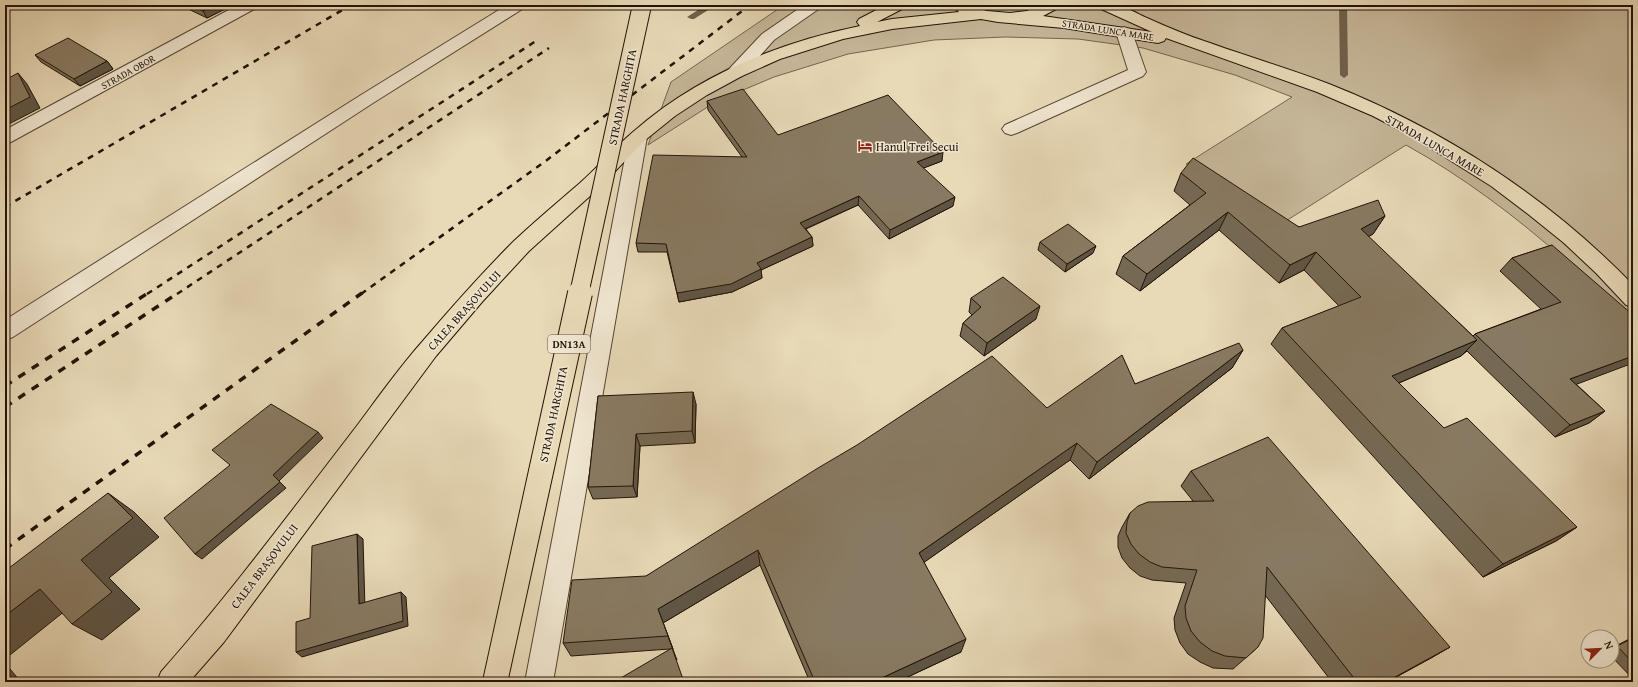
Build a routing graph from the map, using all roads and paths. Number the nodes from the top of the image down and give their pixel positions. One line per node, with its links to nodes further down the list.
1 (250, 5): 17 (street, STRADA OBOR)
2 (518, 5): 19 (street)
3 (642, 5): 21 (main road, STRADA HARGHITA / DN13A, bridge)
4 (814, 5): 14 (street)
5 (898, 5): 12 (main road, CALEA BRAȘOVULUI)
6 (956, 5): 9 (main road)
7 (1052, 5): 10 (main road)
8 (1105, 5): 13 (main road, STRADA LUNCA MARE)
9 (979, 15): 10 (main road); 12 (main road, CALEA BRAȘOVULUI)
10 (1013, 18): 11 (main road, STRADA LUNCA MARE)
11 (1124, 32): 13 (main road, STRADA LUNCA MARE); 15 (street)
12 (838, 35): 14 (main road, CALEA BRAȘOVULUI)
13 (1203, 46): 18 (main road, STRADA LUNCA MARE)
14 (736, 72): 16 (main road, CALEA BRAȘOVULUI)
15 (1011, 129)
16 (638, 137): 20 (main road, CALEA BRAȘOVULUI); 22 (street)
17 (5, 138)
18 (1633, 299)
19 (5, 331)
20 (171, 682)
21 (496, 682)
22 (539, 682)

